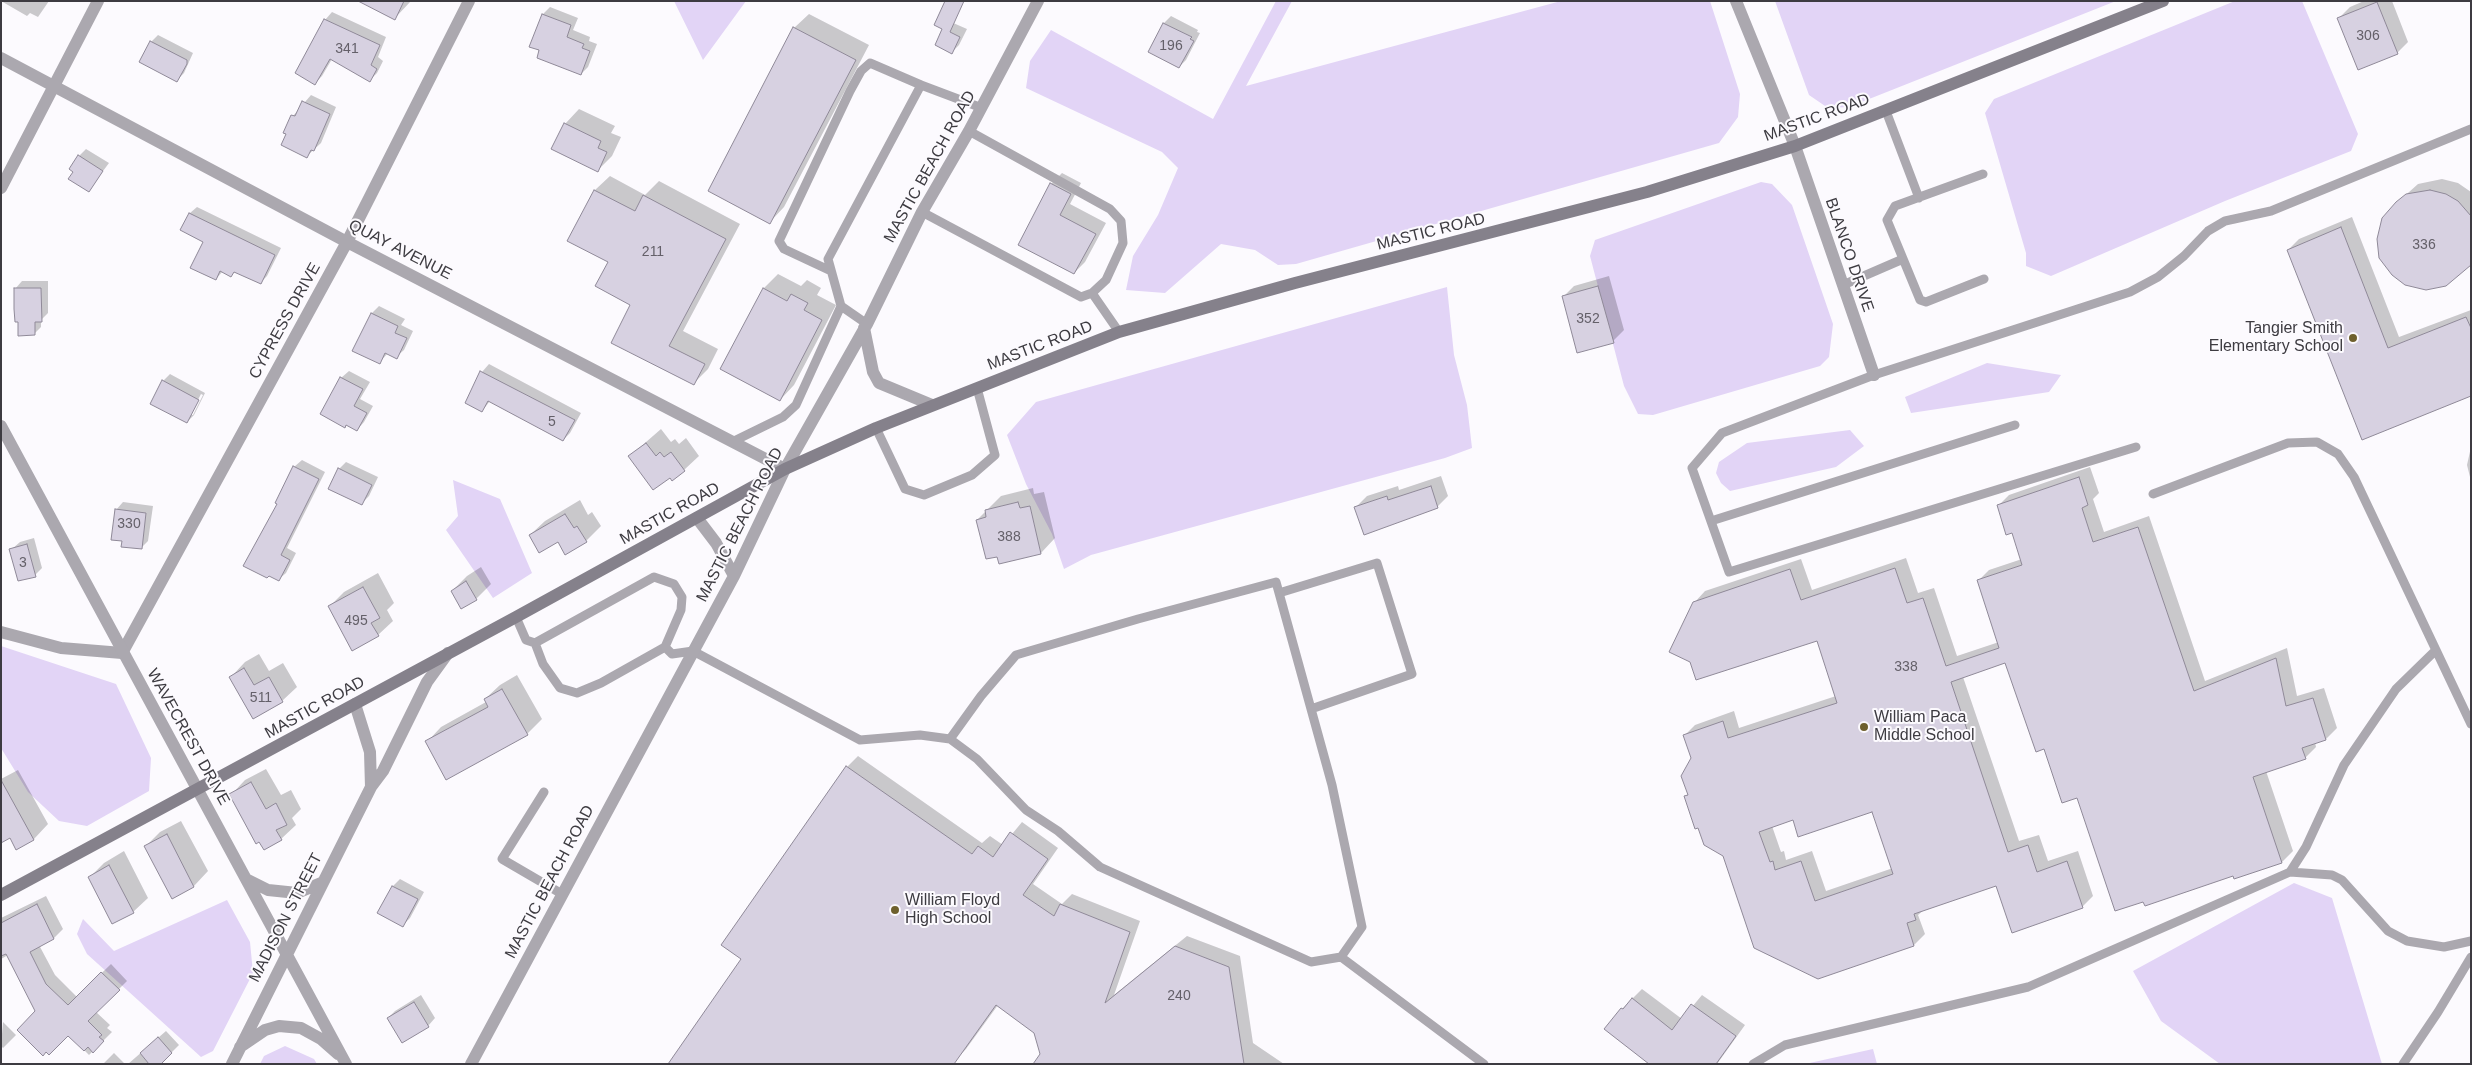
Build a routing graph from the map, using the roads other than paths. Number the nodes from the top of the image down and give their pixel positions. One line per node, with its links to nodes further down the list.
1 (98, 1): 8 (street)
2 (470, 1): 18 (street, CYPRESS DRIVE)
3 (1038, 1): 9 (street, MASTIC BEACH ROAD)
4 (1736, 1): 13 (street, BLANCO DRIVE)
5 (2163, 1): 10 (main road, MASTIC ROAD)
6 (1, 58): 8 (street, QUAY AVENUE)
7 (921, 85): 9 (lane); 20 (lane); 20 (lane)
8 (53, 86): 15 (street); 18 (street, QUAY AVENUE)
9 (982, 108): 12 (street, MASTIC BEACH ROAD)
10 (1886, 110): 13 (main road, MASTIC ROAD); 16 (lane)
11 (2471, 129): 27 (lane)
12 (970, 131): 17 (street, MASTIC BEACH ROAD); 23 (lane)
13 (1794, 146): 22 (street, BLANCO DRIVE); 26 (main road, MASTIC ROAD)
14 (1984, 174): 16 (lane)
15 (1, 188)
16 (1919, 198): 19 (lane)
17 (922, 212): 23 (lane); 25 (street, MASTIC BEACH ROAD)
18 (347, 242): 33 (street, QUAY AVENUE); 47 (street, CYPRESS DRIVE)
19 (1903, 259): 21 (lane); 22 (lane)
20 (831, 271): 24 (lane)
21 (1984, 279)
22 (1843, 285): 27 (street, BLANCO DRIVE)
23 (1092, 294): 26 (lane)
24 (841, 306): 25 (lane); 33 (lane)
25 (866, 326): 29 (street); 35 (street, MASTIC BEACH ROAD)
26 (1119, 332): 28 (main road, MASTIC ROAD)
27 (1874, 374): 38 (lane)
28 (977, 388): 29 (main road, MASTIC ROAD); 32 (lane)
29 (932, 405): 32 (main road, MASTIC ROAD)
30 (2014, 425): 38 (lane)
31 (1, 426): 47 (street, WAVECREST DRIVE)
32 (876, 428): 35 (main road, MASTIC ROAD)
33 (734, 441): 35 (street, QUAY AVENUE)
34 (2136, 447): 38 (lane)
35 (785, 468): 37 (main road, MASTIC ROAD); 39 (street, MASTIC BEACH ROAD)
36 (2153, 494): 45 (lane)
37 (697, 518): 39 (street); 41 (main road, MASTIC ROAD)
38 (1711, 521)
39 (734, 576): 46 (street, MASTIC BEACH ROAD)
40 (1279, 593): 50 (lane); 50 (lane); 52 (lane)
41 (516, 617): 43 (lane); 48 (main road, MASTIC ROAD)
42 (1, 632): 47 (street)
43 (535, 643): 44 (lane); 44 (lane)
44 (665, 646): 46 (lane)
45 (2436, 650): 51 (lane); 56 (lane)
46 (693, 651): 52 (lane); 59 (street, MASTIC BEACH ROAD)
47 (122, 653): 54 (street, WAVECREST DRIVE)
48 (448, 653): 49 (main road, MASTIC ROAD); 53 (street, MADISON STREET)
49 (355, 704): 53 (street, MADISON STREET); 54 (main road, MASTIC ROAD)
50 (1311, 709): 63 (lane)
51 (2471, 724)
52 (950, 738): 63 (lane)
53 (371, 786): 58 (street, MADISON STREET)
54 (200, 789): 57 (street, WAVECREST DRIVE); 60 (main road, MASTIC ROAD)
55 (544, 792): 59 (lane)
56 (2290, 872): 61 (lane); 70 (lane)
57 (248, 880): 58 (street); 62 (street, WAVECREST DRIVE)
58 (321, 883): 62 (street, MADISON STREET)
59 (562, 894): 68 (street, MASTIC BEACH ROAD)
60 (1, 895)
61 (2471, 941)
62 (286, 952): 65 (street, MADISON STREET); 66 (street, WAVECREST DRIVE)
63 (1341, 957): 69 (lane)
64 (2471, 957): 71 (lane)
65 (239, 1048): 66 (street); 67 (street, MADISON STREET)
66 (346, 1062)
67 (232, 1064)
68 (471, 1064)
69 (1484, 1064)
70 (1753, 1064)
71 (2403, 1064)

